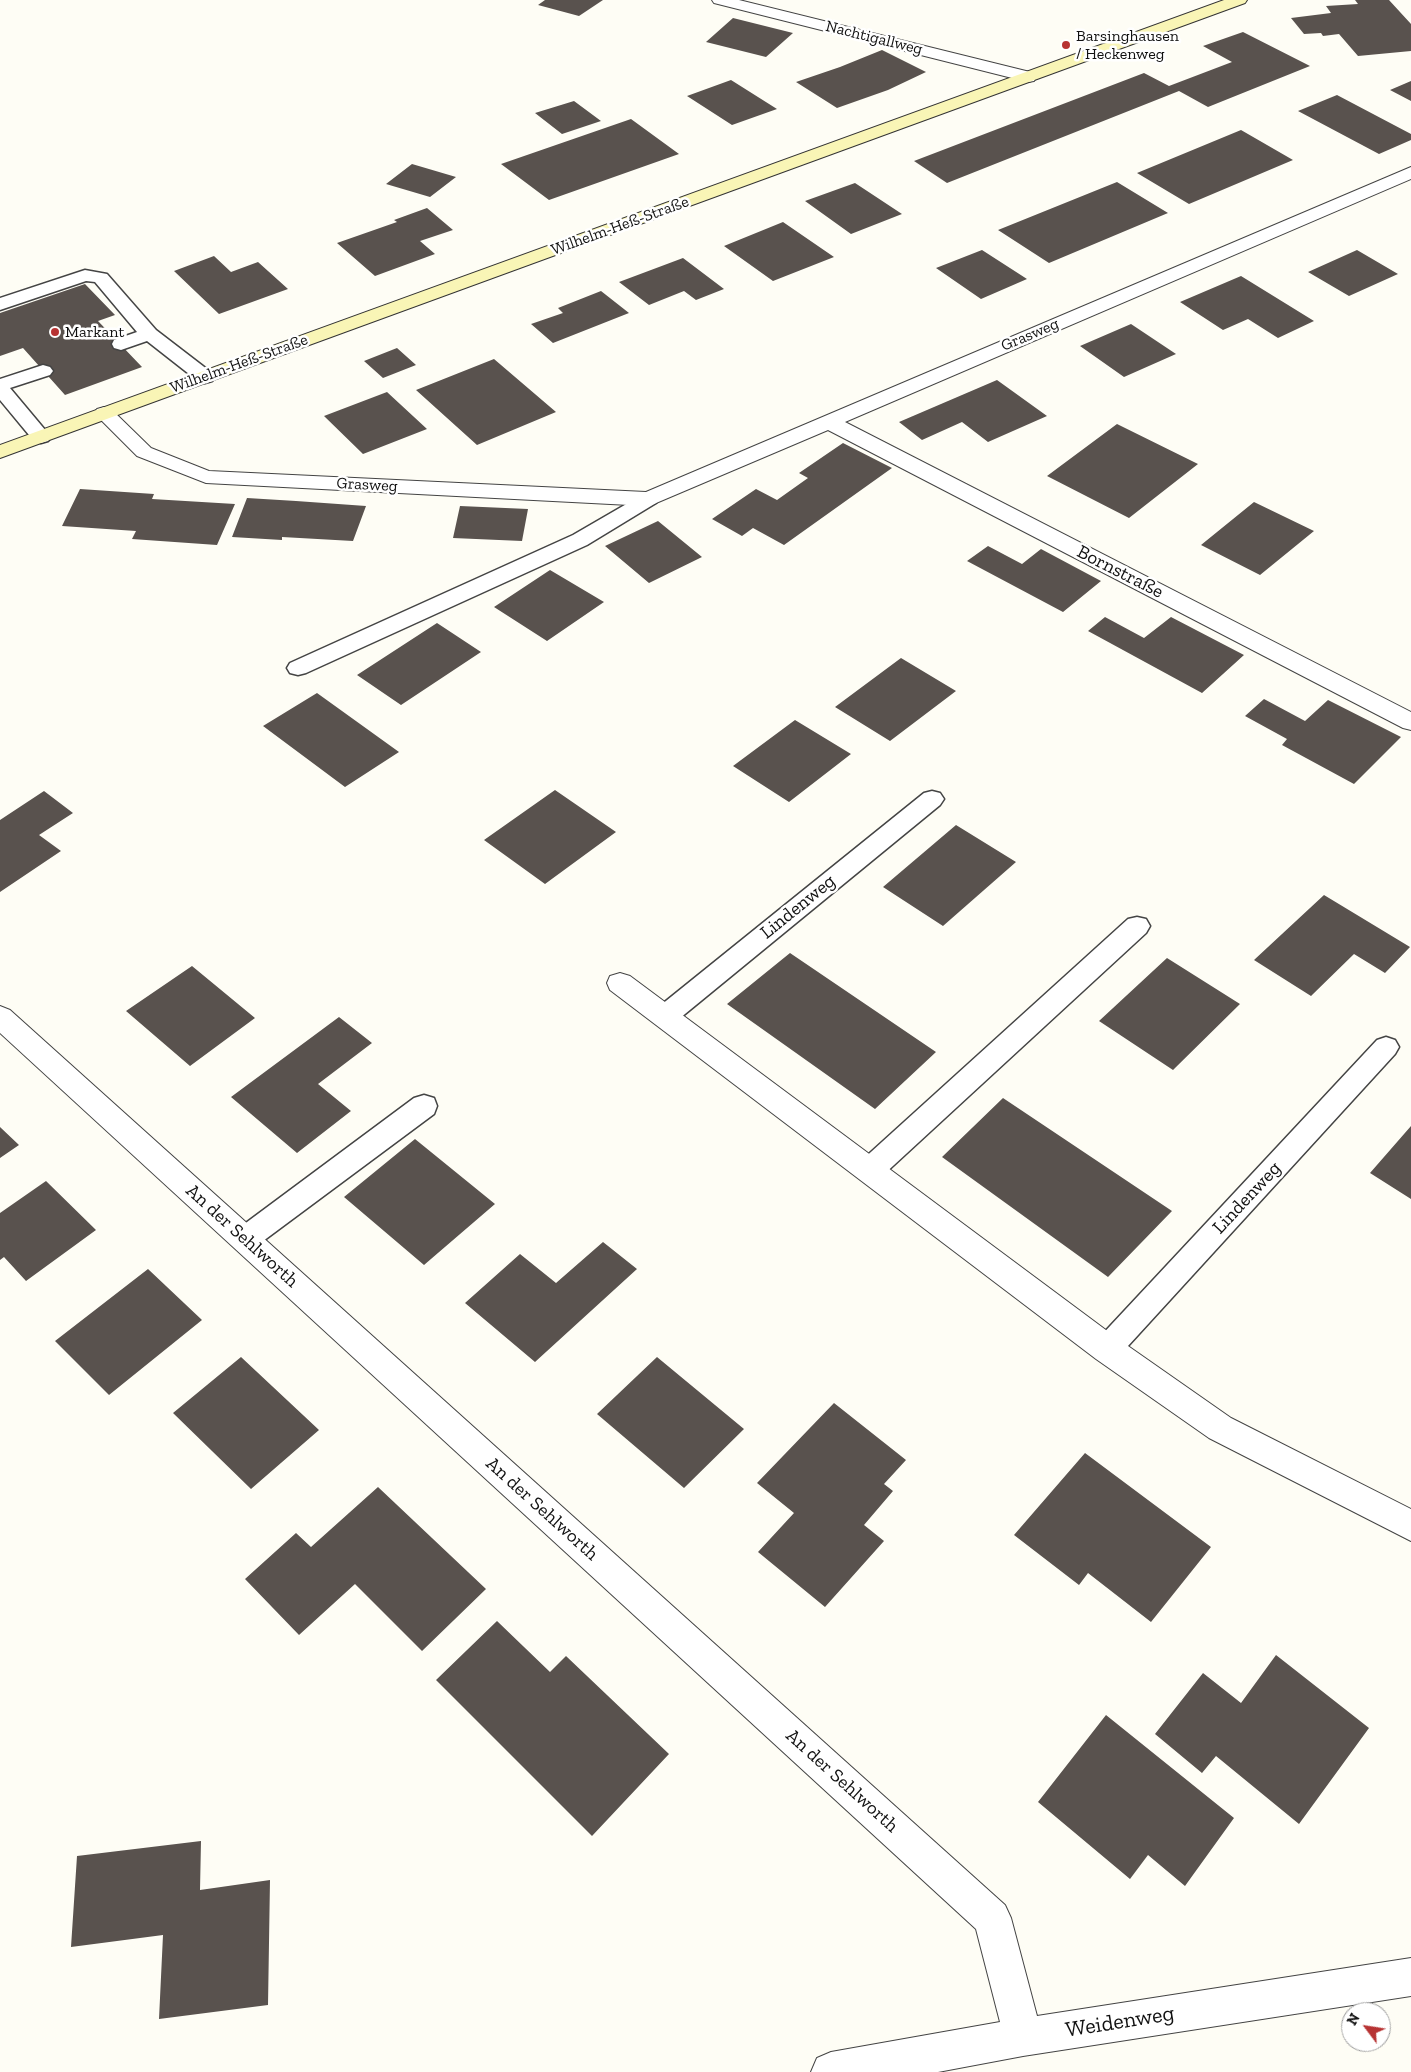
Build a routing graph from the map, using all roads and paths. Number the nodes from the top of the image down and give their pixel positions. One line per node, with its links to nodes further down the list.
1 (720, 0): 3 (street, Nachtigallweg)
2 (1239, 0): 3 (main road, Wilhelm-Heß-Straße)
3 (1028, 77): 9 (main road, Wilhelm-Heß-Straße)
4 (1411, 172): 12 (street, Grasweg)
5 (0, 304): 6 (lane)
6 (149, 334): 7 (lane); 9 (lane)
7 (121, 344)
8 (43, 370): 10 (lane)
9 (205, 377): 11 (main road, Wilhelm-Heß-Straße)
10 (0, 387): 13 (lane)
11 (104, 413): 13 (main road, Wilhelm-Heß-Straße); 15 (street, Grasweg)
12 (829, 422): 15 (street, Grasweg); 17 (street, Bornstraße)
13 (41, 437): 14 (main road, Wilhelm-Heß-Straße)
14 (0, 452)
15 (649, 499): 16 (lane, Grasweg)
16 (298, 668)
17 (1411, 722)
18 (932, 799): 21 (lane, Lindenweg)
19 (1137, 926): 25 (lane)
20 (620, 983): 21 (street)
21 (664, 1016): 25 (street)
22 (0, 1018): 26 (street, An der Sehlworth)
23 (1386, 1046): 27 (lane, Lindenweg)
24 (424, 1106): 26 (lane)
25 (871, 1170): 27 (street)
26 (245, 1239): 30 (street, An der Sehlworth)
27 (1107, 1349): 28 (street)
28 (1411, 1526)
29 (1411, 1977): 30 (street, Weidenweg)
30 (1024, 2037): 31 (street, Weidenweg)
31 (830, 2072)

